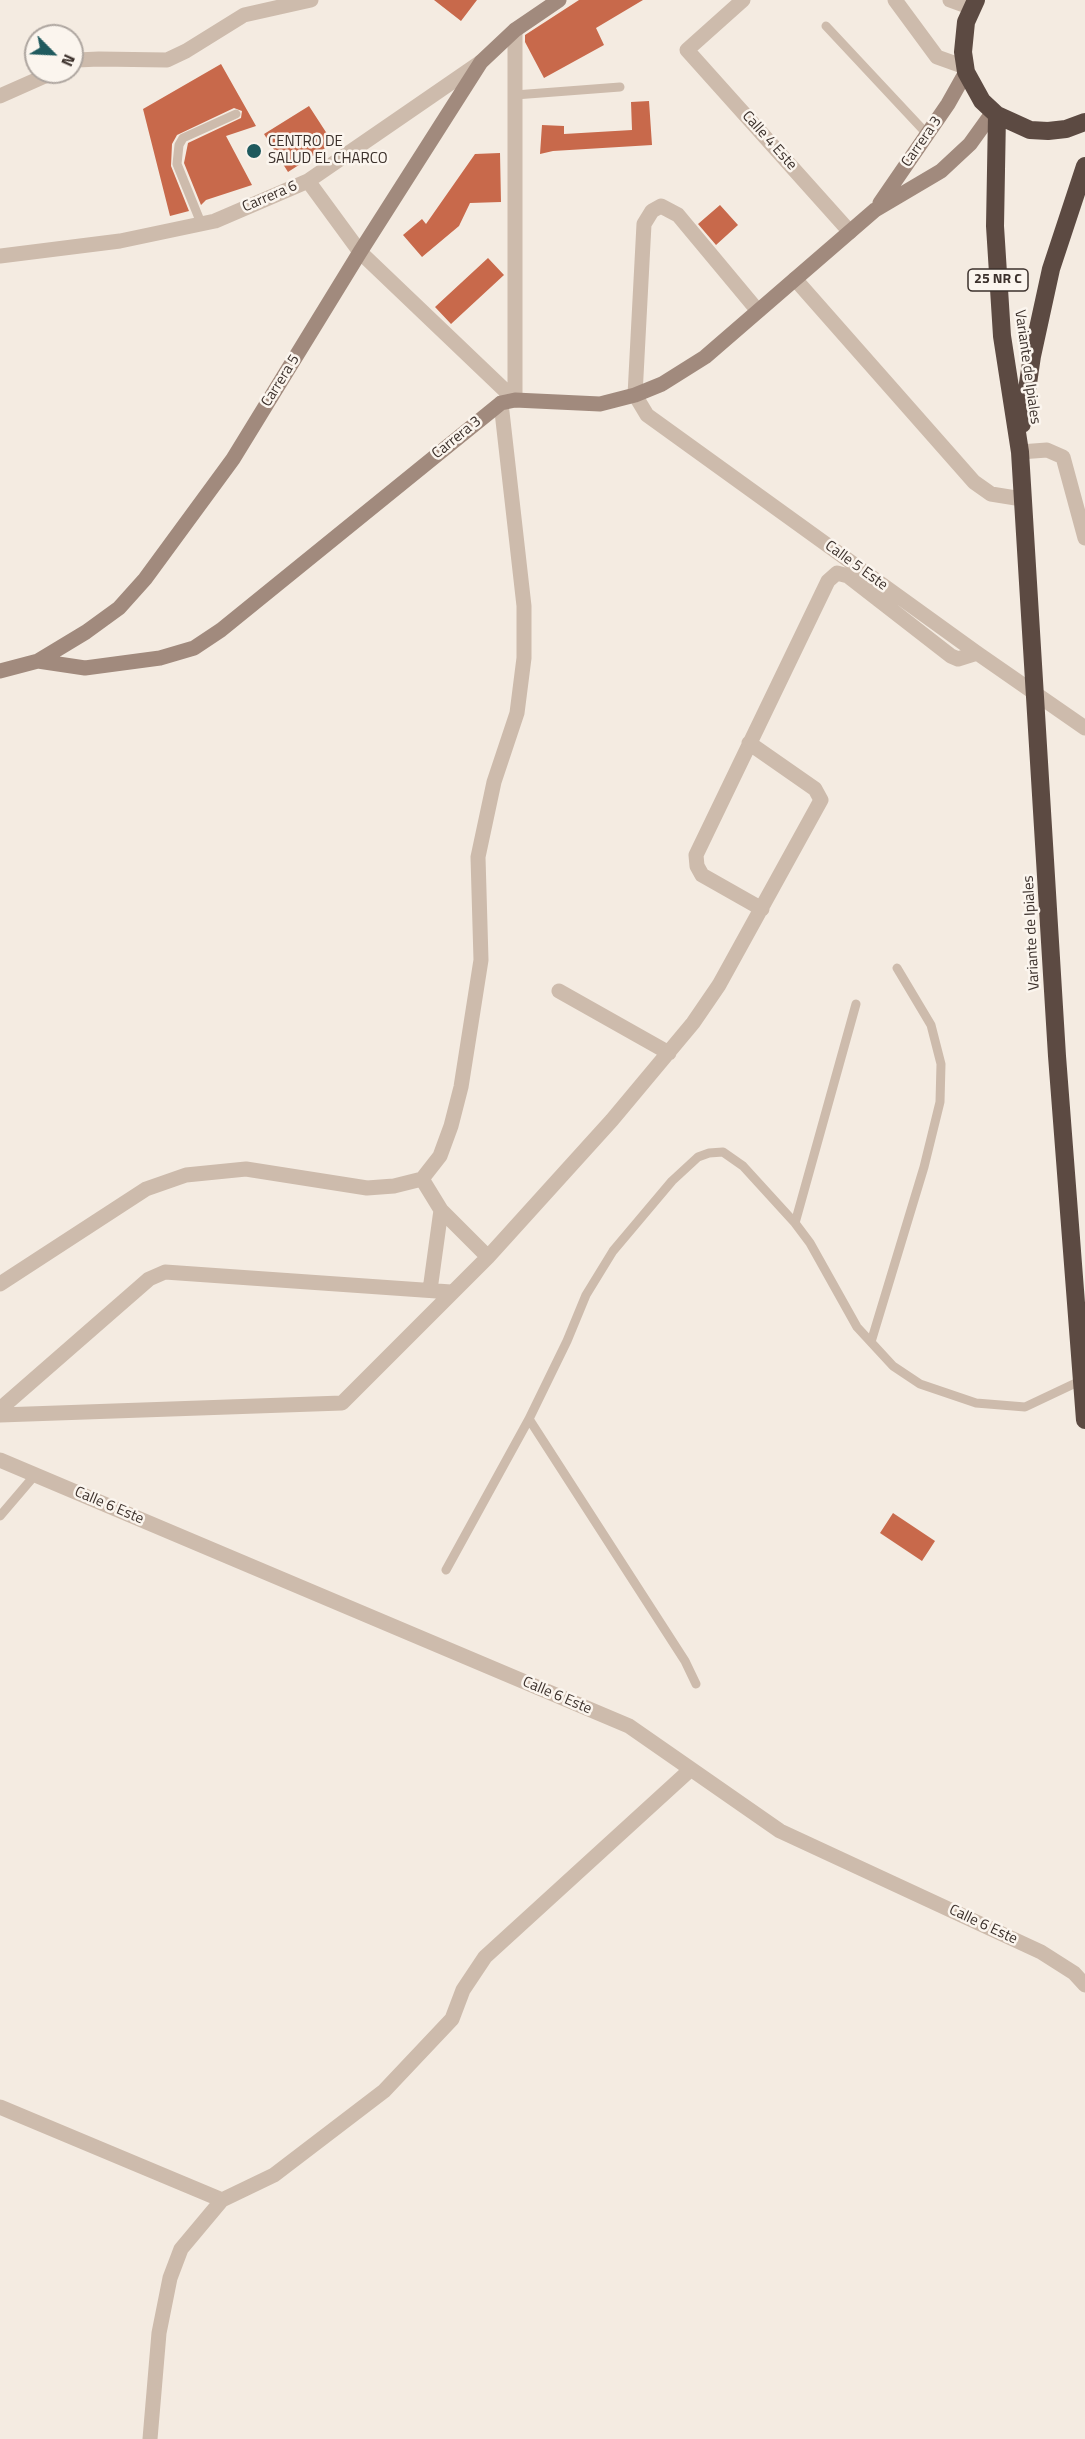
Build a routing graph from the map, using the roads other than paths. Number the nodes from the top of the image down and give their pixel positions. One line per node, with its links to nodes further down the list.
1 (311, 0): 9 (street)
2 (559, 0): 8 (street, Carrera 6)
3 (743, 0): 24 (street, Calle 4 Este)
4 (895, 0): 11 (street)
5 (950, 0): 6 (street)
6 (974, 4): 11 (highway)
7 (826, 26): 19 (lane)
8 (515, 30): 10 (street, Carrera 6); 14 (street)
9 (84, 59)
10 (481, 62): 21 (street, Carrera 6); 25 (street, Carrera 5)
11 (966, 69): 17 (highway); 19 (street, Carrera 3)
12 (27, 84): 15 (street)
13 (620, 87): 14 (lane)
14 (515, 95): 30 (street)
15 (0, 96)
16 (236, 114): 23 (lane)
17 (995, 114): 18 (highway); 22 (street, Carrera 3); 31 (highway, Variante de Ipiales / 25 NR C)
18 (1085, 122)
19 (927, 134): 22 (street, Carrera 3)
20 (1085, 166): 31 (highway, Variante de Ipiales / 25 NR C)
21 (308, 181): 23 (street, Carrera 6); 25 (street)
22 (875, 210): 24 (street, Carrera 3)
23 (201, 223): 26 (street, Carrera 6)
24 (850, 232): 27 (street, Carrera 3)
25 (360, 252): 30 (street); 35 (street, Carrera 5)
26 (0, 256)
27 (795, 279): 28 (street, Carrera 3); 32 (street)
28 (758, 311): 29 (street, Carrera 3); 29 (street)
29 (635, 395): 30 (street, Carrera 3); 34 (street, Calle 5 Este)
30 (508, 401): 35 (street, Carrera 3); 45 (street)
31 (1020, 448): 32 (highway, Variante de Ipiales / 25 NR C); 33 (street)
32 (1022, 499): 37 (highway, Variante de Ipiales / 25 NR C)
33 (1085, 538)
34 (977, 654): 37 (street, Calle 5 Este); 39 (street)
35 (38, 661): 36 (street)
36 (0, 671)
37 (1036, 693): 38 (street, Calle 5 Este); 53 (highway, Variante de Ipiales / 25 NR C)
38 (1085, 728)
39 (749, 743): 40 (street); 40 (street)
40 (762, 909): 44 (street)
41 (897, 968): 52 (lane)
42 (559, 990): 44 (street)
43 (856, 1004): 47 (lane)
44 (669, 1053): 48 (street)
45 (422, 1179): 46 (street); 49 (street)
46 (441, 1210): 48 (street); 50 (street)
47 (795, 1223): 52 (lane); 56 (lane)
48 (488, 1257): 51 (street)
49 (0, 1284)
50 (430, 1290): 51 (street); 54 (street)
51 (451, 1292): 55 (street)
52 (871, 1342): 53 (lane)
53 (1080, 1381): 57 (highway, Variante de Ipiales / 25 NR C)
54 (0, 1409)
55 (0, 1415)
56 (529, 1419): 61 (lane); 62 (lane)
57 (1085, 1420)
58 (0, 1460): 59 (street, Calle 6 Este)
59 (35, 1475): 60 (lane); 63 (street, Calle 6 Este)
60 (0, 1516)
61 (446, 1570)
62 (696, 1684)
63 (690, 1770): 64 (street, Calle 6 Este); 66 (street)
64 (1085, 1985)
65 (0, 2107): 66 (street)
66 (222, 2200): 67 (street)
67 (150, 2439)

